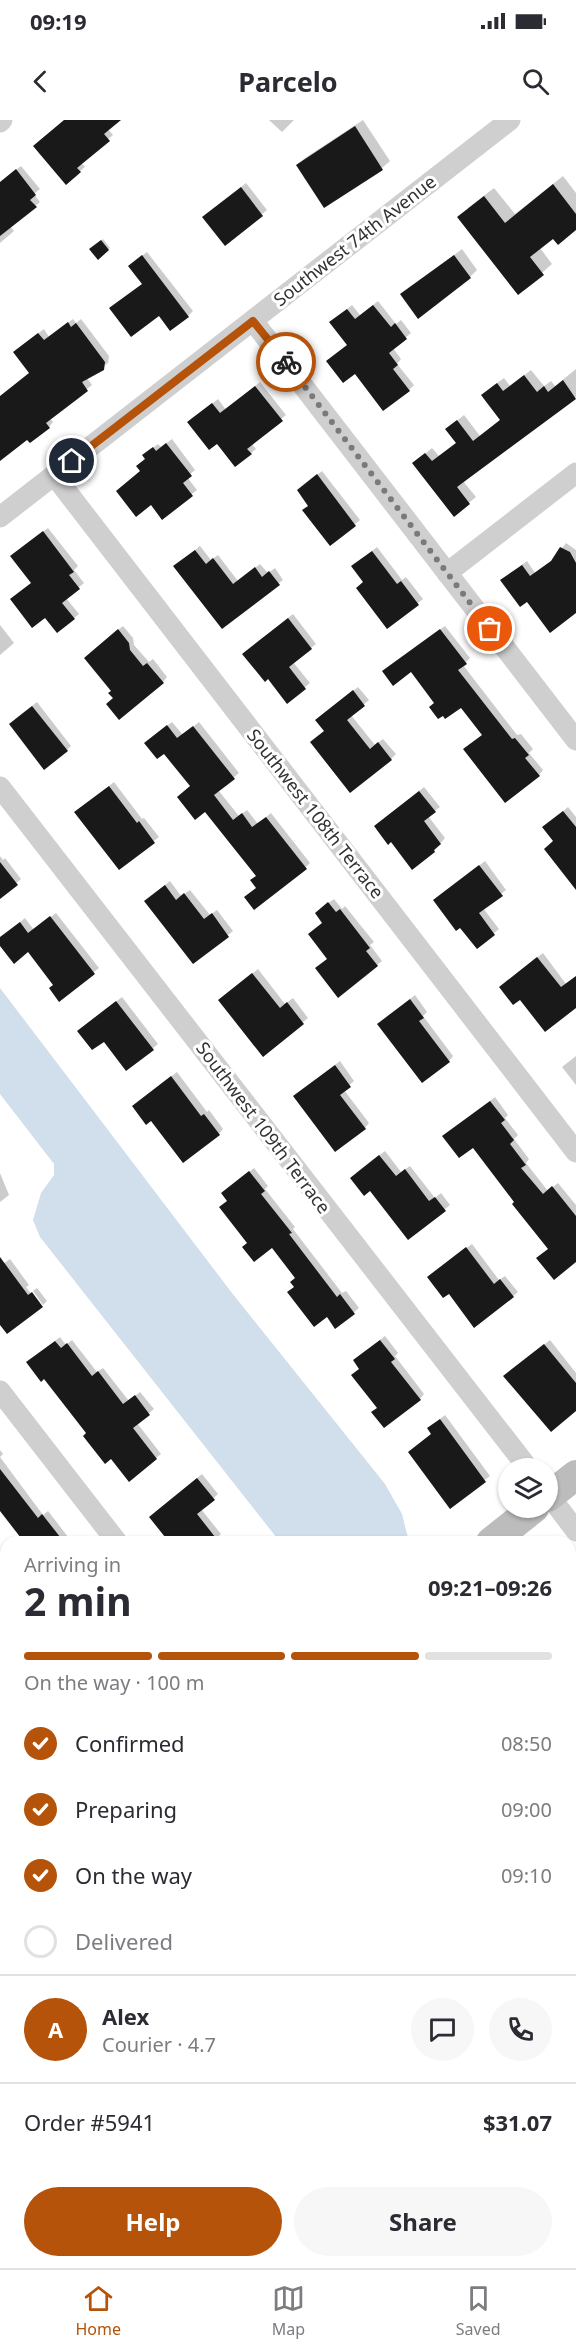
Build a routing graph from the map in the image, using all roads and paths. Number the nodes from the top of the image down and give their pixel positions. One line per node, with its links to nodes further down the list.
1 (510, 120): 2 (street, Southwest 74th Avenue)
2 (253, 321): 4 (street, Southwest 74th Avenue); 6 (street)
3 (576, 473): 6 (street)
4 (54, 475): 5 (street, Southwest 74th Avenue); 9 (street, Southwest 108th Terrace)
5 (0, 517)
6 (447, 573): 7 (street)
7 (576, 741)
8 (0, 788): 11 (street, Southwest 109th Terrace)
9 (576, 1152)
10 (0, 1391): 17 (street)
11 (520, 1458)
12 (576, 1475): 13 (street)
13 (558, 1489)
14 (558, 1512): 16 (street)
15 (521, 1518): 18 (street)
16 (576, 1531)
17 (112, 1536)
18 (498, 1536)

